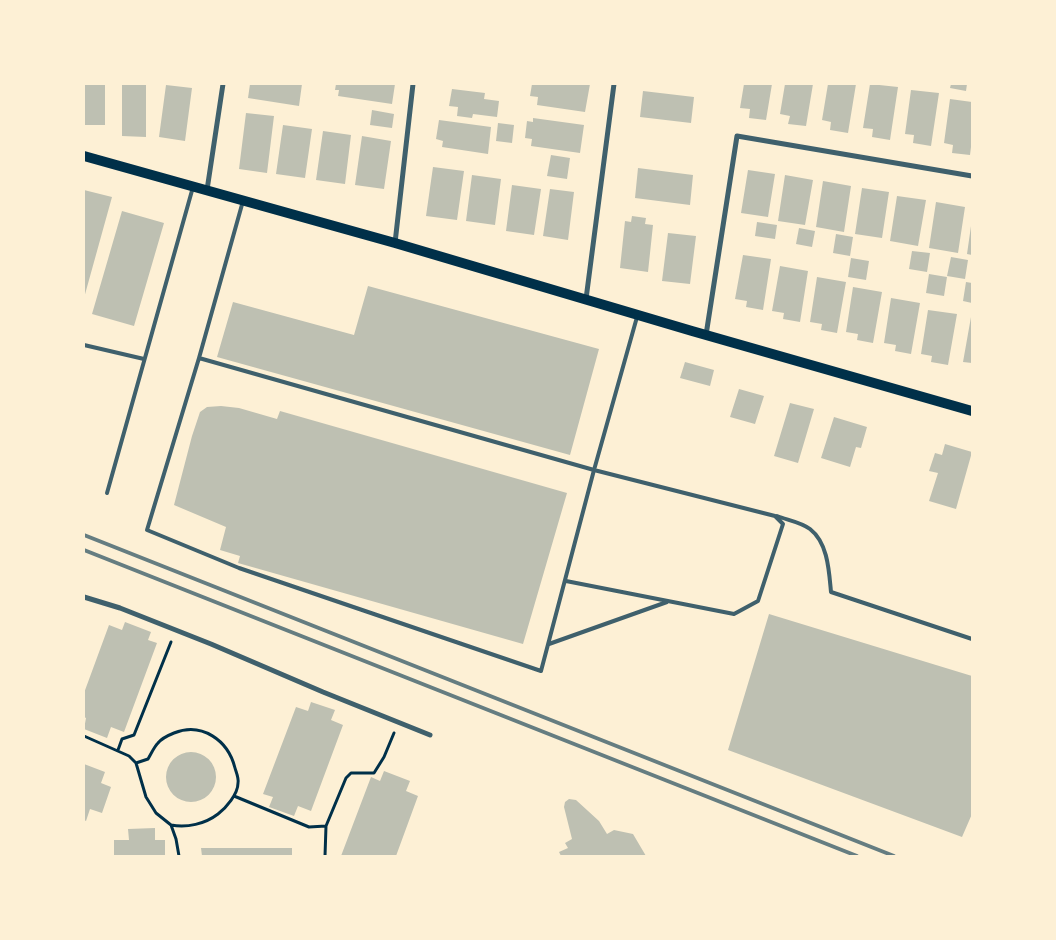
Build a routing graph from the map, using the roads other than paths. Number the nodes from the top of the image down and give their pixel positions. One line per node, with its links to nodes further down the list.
1 (223, 84): 7 (street)
2 (413, 84): 9 (street)
3 (614, 84): 10 (street)
4 (84, 156): 6 (main road)
5 (972, 176): 12 (street)
6 (193, 187): 7 (main road); 15 (lane)
7 (207, 190): 8 (main road)
8 (243, 201): 9 (main road); 14 (lane)
9 (395, 243): 10 (main road)
10 (585, 300): 11 (main road)
11 (638, 315): 12 (main road); 17 (lane)
12 (706, 335): 16 (main road)
13 (84, 345): 15 (lane)
14 (199, 358): 17 (lane); 24 (lane)
15 (144, 360): 18 (lane)
16 (972, 411)
17 (594, 470): 19 (lane); 20 (lane)
18 (106, 493)
19 (775, 516): 22 (lane); 23 (lane)
20 (566, 581): 22 (lane); 24 (lane)
21 (84, 597): 25 (street)
22 (669, 601): 24 (lane)
23 (972, 639)
24 (549, 644)
25 (430, 734)

